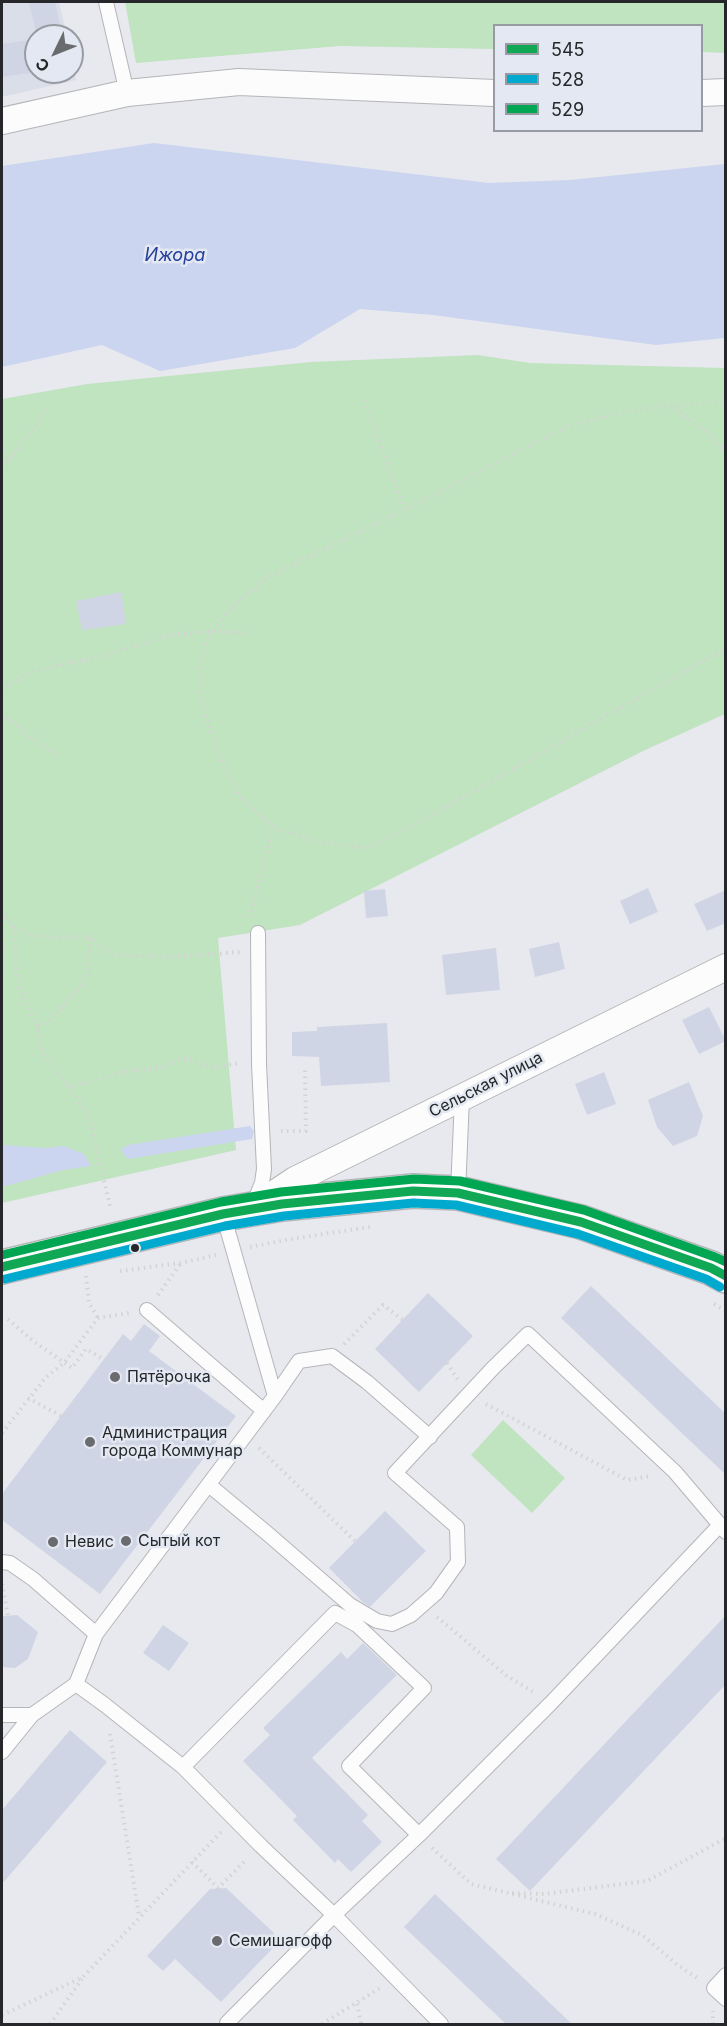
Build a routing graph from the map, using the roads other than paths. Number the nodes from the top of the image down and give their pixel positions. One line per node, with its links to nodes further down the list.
1 (106, 2): 3 (lane)
2 (726, 92): 5 (street)
3 (127, 93): 4 (street); 6 (street)
4 (493, 93)
5 (703, 93)
6 (2, 121)
7 (258, 933): 11 (lane)
8 (726, 967): 9 (street, Сельская улица)
9 (462, 1097): 10 (lane); 11 (street, Сельская улица)
10 (458, 1193): 11 (main road); 13 (main road)
11 (237, 1212): 12 (main road); 15 (lane)
12 (2, 1267)
13 (718, 1289)
14 (150, 1307): 16 (lane)
15 (275, 1396): 16 (lane); 17 (lane)
16 (264, 1411): 18 (lane)
17 (430, 1437): 18 (lane); 19 (lane)
18 (209, 1485): 21 (lane)
19 (722, 1529): 27 (lane)
20 (2, 1562): 21 (lane)
21 (96, 1634): 22 (lane)
22 (76, 1684): 23 (lane); 26 (lane)
23 (32, 1714): 24 (lane); 25 (lane)
24 (2, 1715)
25 (2, 1752)
26 (183, 1767): 27 (lane); 28 (lane)
27 (418, 1835): 28 (lane)
28 (334, 1915): 31 (lane); 32 (lane)
29 (726, 1975): 30 (lane)
30 (726, 1999)
31 (227, 2024)
32 (441, 2025)

